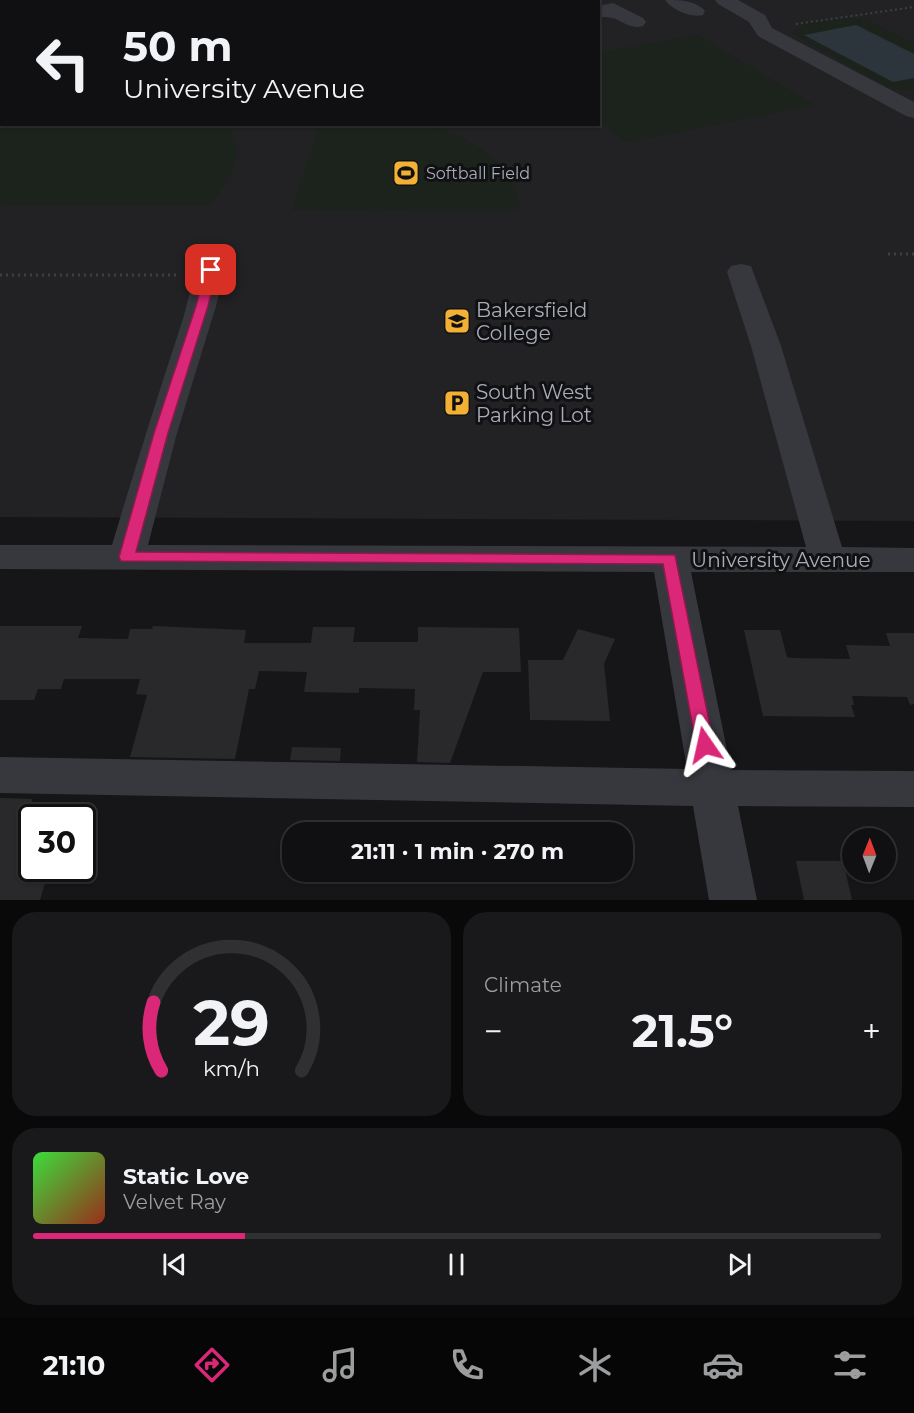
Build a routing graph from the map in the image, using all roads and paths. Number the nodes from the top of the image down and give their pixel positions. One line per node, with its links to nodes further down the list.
1 (674, 0): 4 (street)
2 (724, 0): 8 (street)
3 (914, 7): 6 (path)
4 (696, 11)
5 (600, 12): 7 (street)
6 (883, 13)
7 (636, 22)
8 (796, 48): 9 (street); 10 (street)
9 (762, 54)
10 (888, 98): 11 (street); 12 (street)
11 (853, 105)
12 (914, 111)
13 (888, 254): 14 (path)
14 (914, 254)
15 (741, 272): 21 (street)
16 (210, 273): 17 (path); 19 (street)
17 (0, 275)
18 (0, 557): 19 (street, University Avenue)
19 (127, 557): 20 (street, University Avenue)
20 (670, 559): 21 (street, University Avenue); 24 (street)
21 (828, 560): 22 (street, University Avenue)
22 (914, 560)
23 (0, 775): 24 (street)
24 (714, 788): 25 (street); 26 (street)
25 (914, 789)
26 (733, 900)

